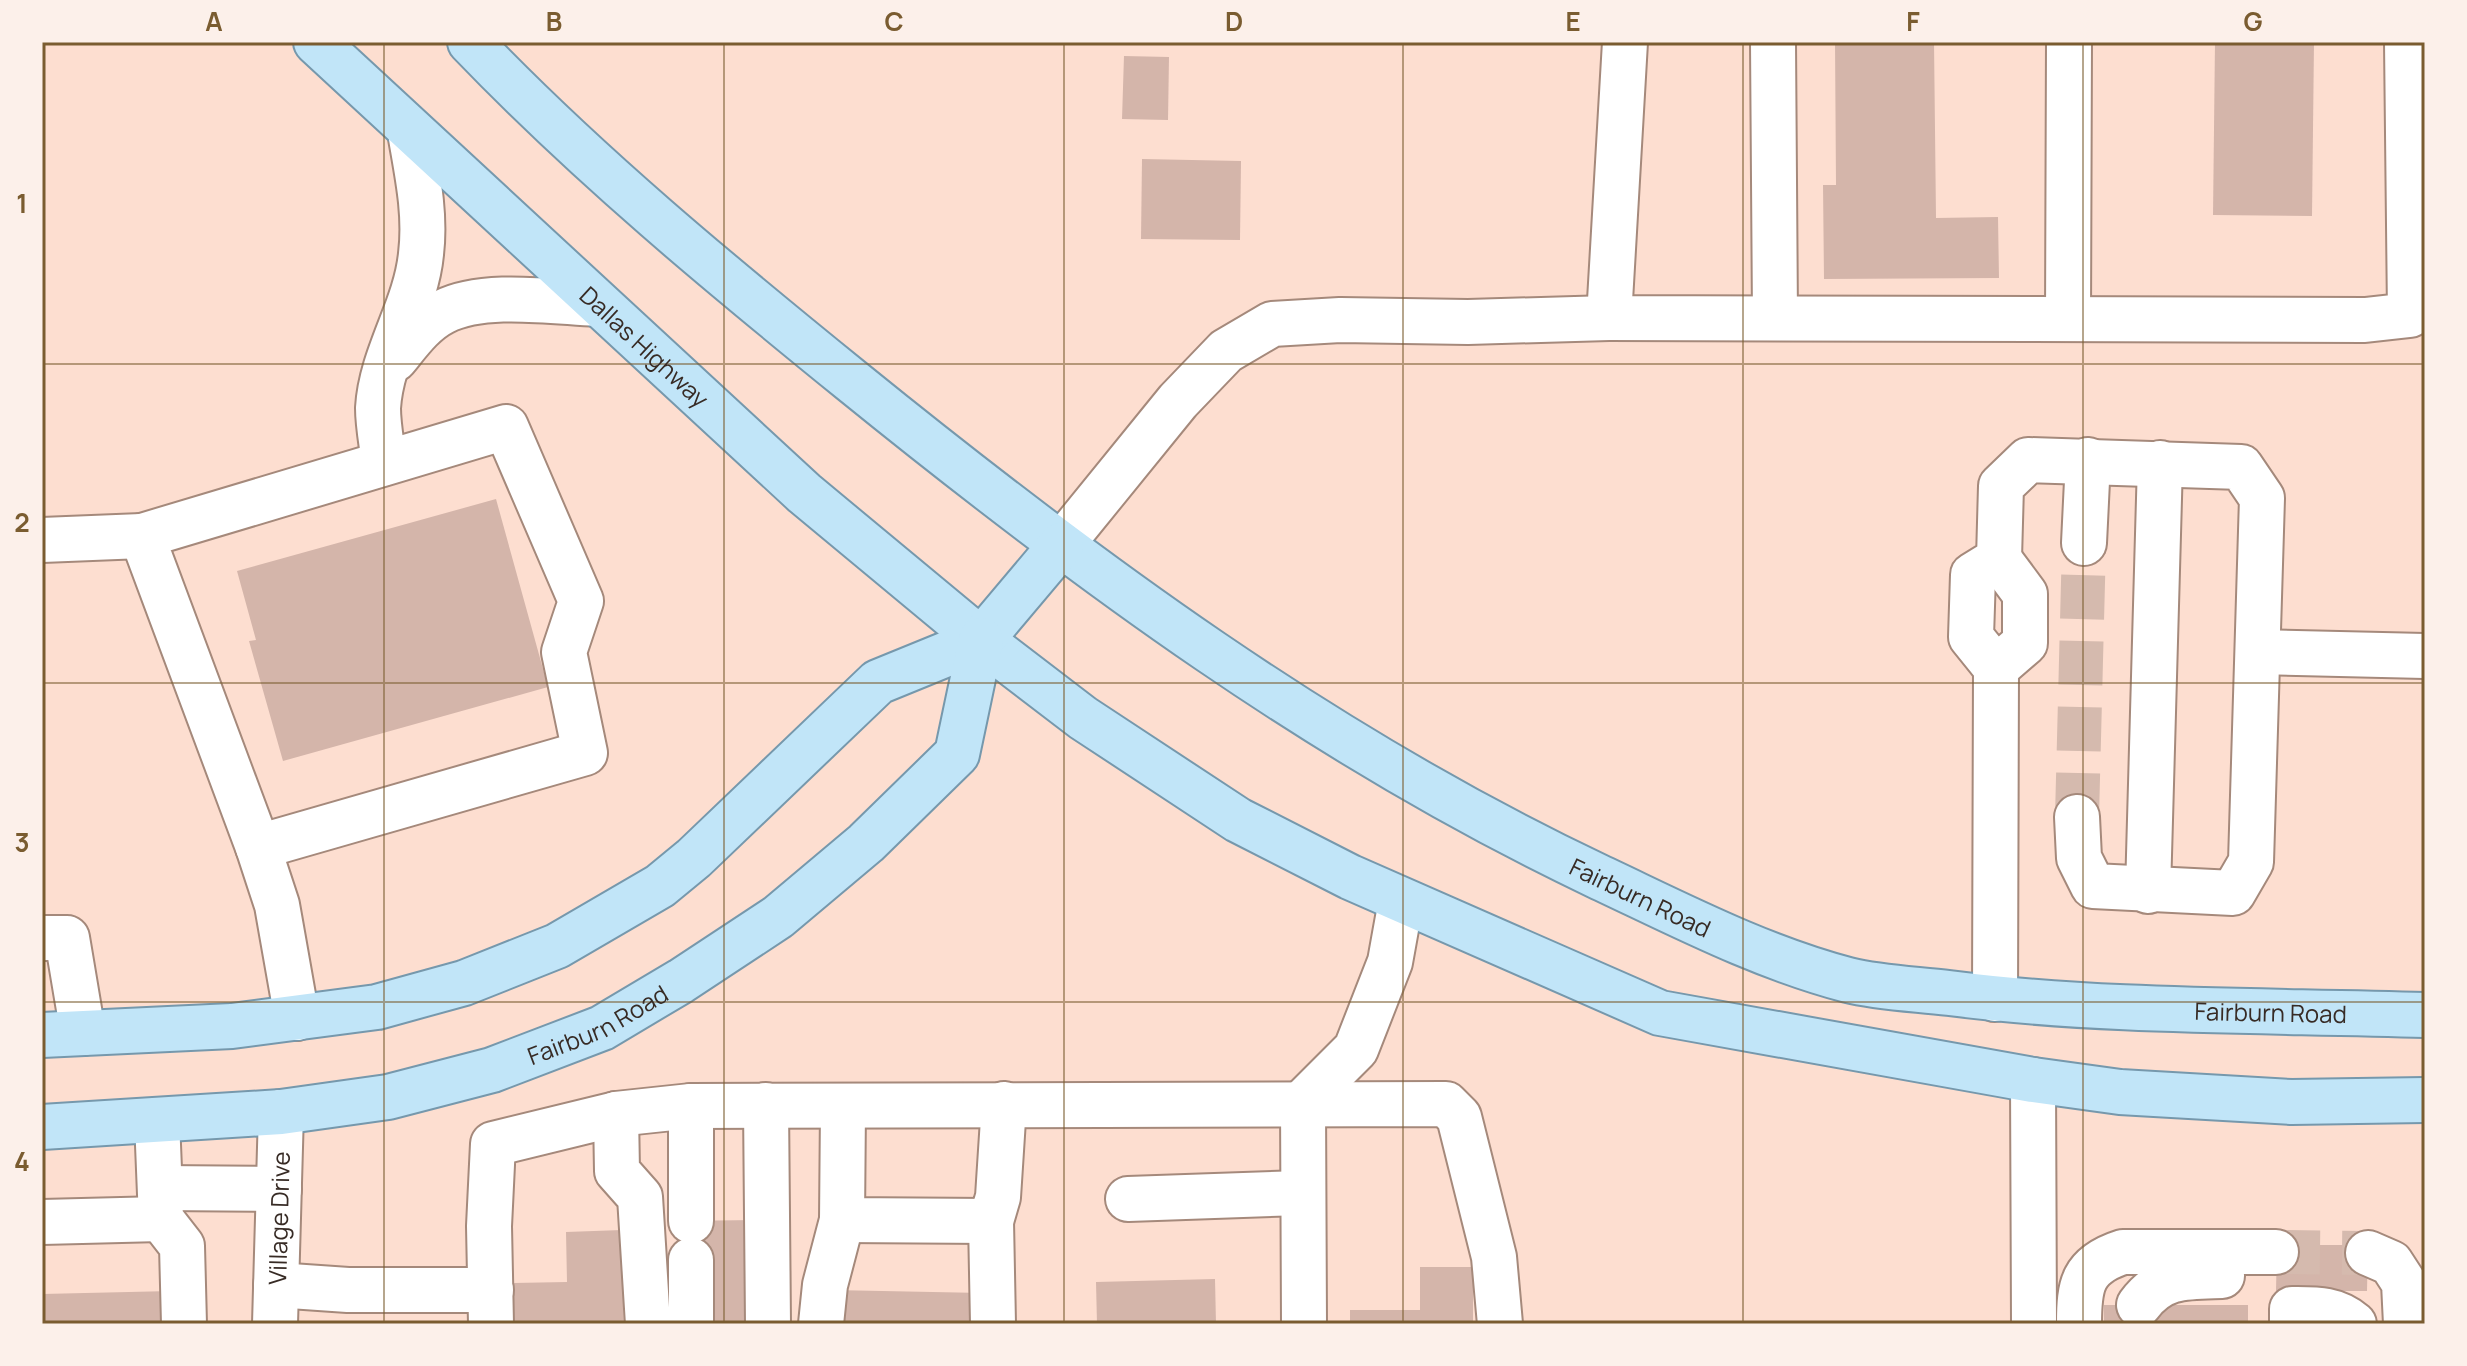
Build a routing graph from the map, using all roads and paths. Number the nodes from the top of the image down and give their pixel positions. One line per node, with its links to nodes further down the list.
1 (470, 42): 19 (main road)
2 (1625, 42): 9 (street)
3 (1773, 42): 10 (street)
4 (2069, 42): 11 (street)
5 (2407, 42): 11 (street)
6 (315, 46): 7 (main road, Dallas Highway)
7 (410, 132): 8 (main road, Dallas Highway); 12 (street)
8 (596, 304): 12 (street); 20 (main road, Dallas Highway)
9 (1609, 318): 10 (street); 19 (street)
10 (1775, 318): 11 (street)
11 (2068, 319)
12 (385, 370): 14 (street)
13 (2088, 460): 15 (street); 18 (street); 28 (street)
14 (384, 463): 16 (street); 24 (street)
15 (2160, 463): 21 (street); 25 (street)
16 (142, 536): 17 (street); 24 (street)
17 (42, 540)
18 (2084, 543)
19 (1061, 545): 20 (main road, Fairburn Road); 28 (main road, Fairburn Road)
20 (981, 640): 26 (main road); 30 (main road, Fairburn Road); 39 (main road, Fairburn Road)
21 (2258, 652): 22 (street); 25 (street)
22 (2425, 656)
23 (2077, 817): 25 (street)
24 (258, 847): 30 (street)
25 (2148, 891)
26 (1401, 901): 32 (main road); 34 (street)
27 (42, 938): 31 (street)
28 (1995, 999): 29 (main road, Fairburn Road)
29 (2425, 1015)
30 (297, 1018): 31 (main road, Fairburn Road)
31 (62, 1034)
32 (2033, 1080): 33 (main road); 61 (street)
33 (2425, 1100)
34 (1303, 1102): 35 (street); 44 (street); 60 (street)
35 (1004, 1104): 38 (street); 48 (street)
36 (766, 1105): 37 (street); 38 (street); 56 (street)
37 (691, 1106): 40 (street); 55 (street)
38 (843, 1108): 47 (street)
39 (281, 1112): 41 (main road, Fairburn Road); 43 (street, Village Drive)
40 (616, 1114): 52 (street); 54 (street)
41 (157, 1120): 42 (main road, Fairburn Road); 46 (street)
42 (42, 1127)
43 (279, 1189): 46 (street); 50 (street, Village Drive)
44 (1301, 1193): 45 (street); 59 (street)
45 (1128, 1199)
46 (160, 1204): 49 (street); 53 (street)
47 (842, 1220): 48 (street); 57 (street)
48 (991, 1221): 58 (street)
49 (42, 1222)
50 (276, 1304): 52 (street)
51 (2139, 1305): 62 (street)
52 (491, 1307)
53 (184, 1324)
54 (648, 1324)
55 (691, 1324)
56 (768, 1324)
57 (821, 1324)
58 (993, 1324)
59 (1304, 1324)
60 (1500, 1324)
61 (2034, 1324)
62 (2079, 1324)
63 (2292, 1324): 64 (street)
64 (2354, 1324)
65 (2388, 1324): 66 (street)
66 (2406, 1324)

